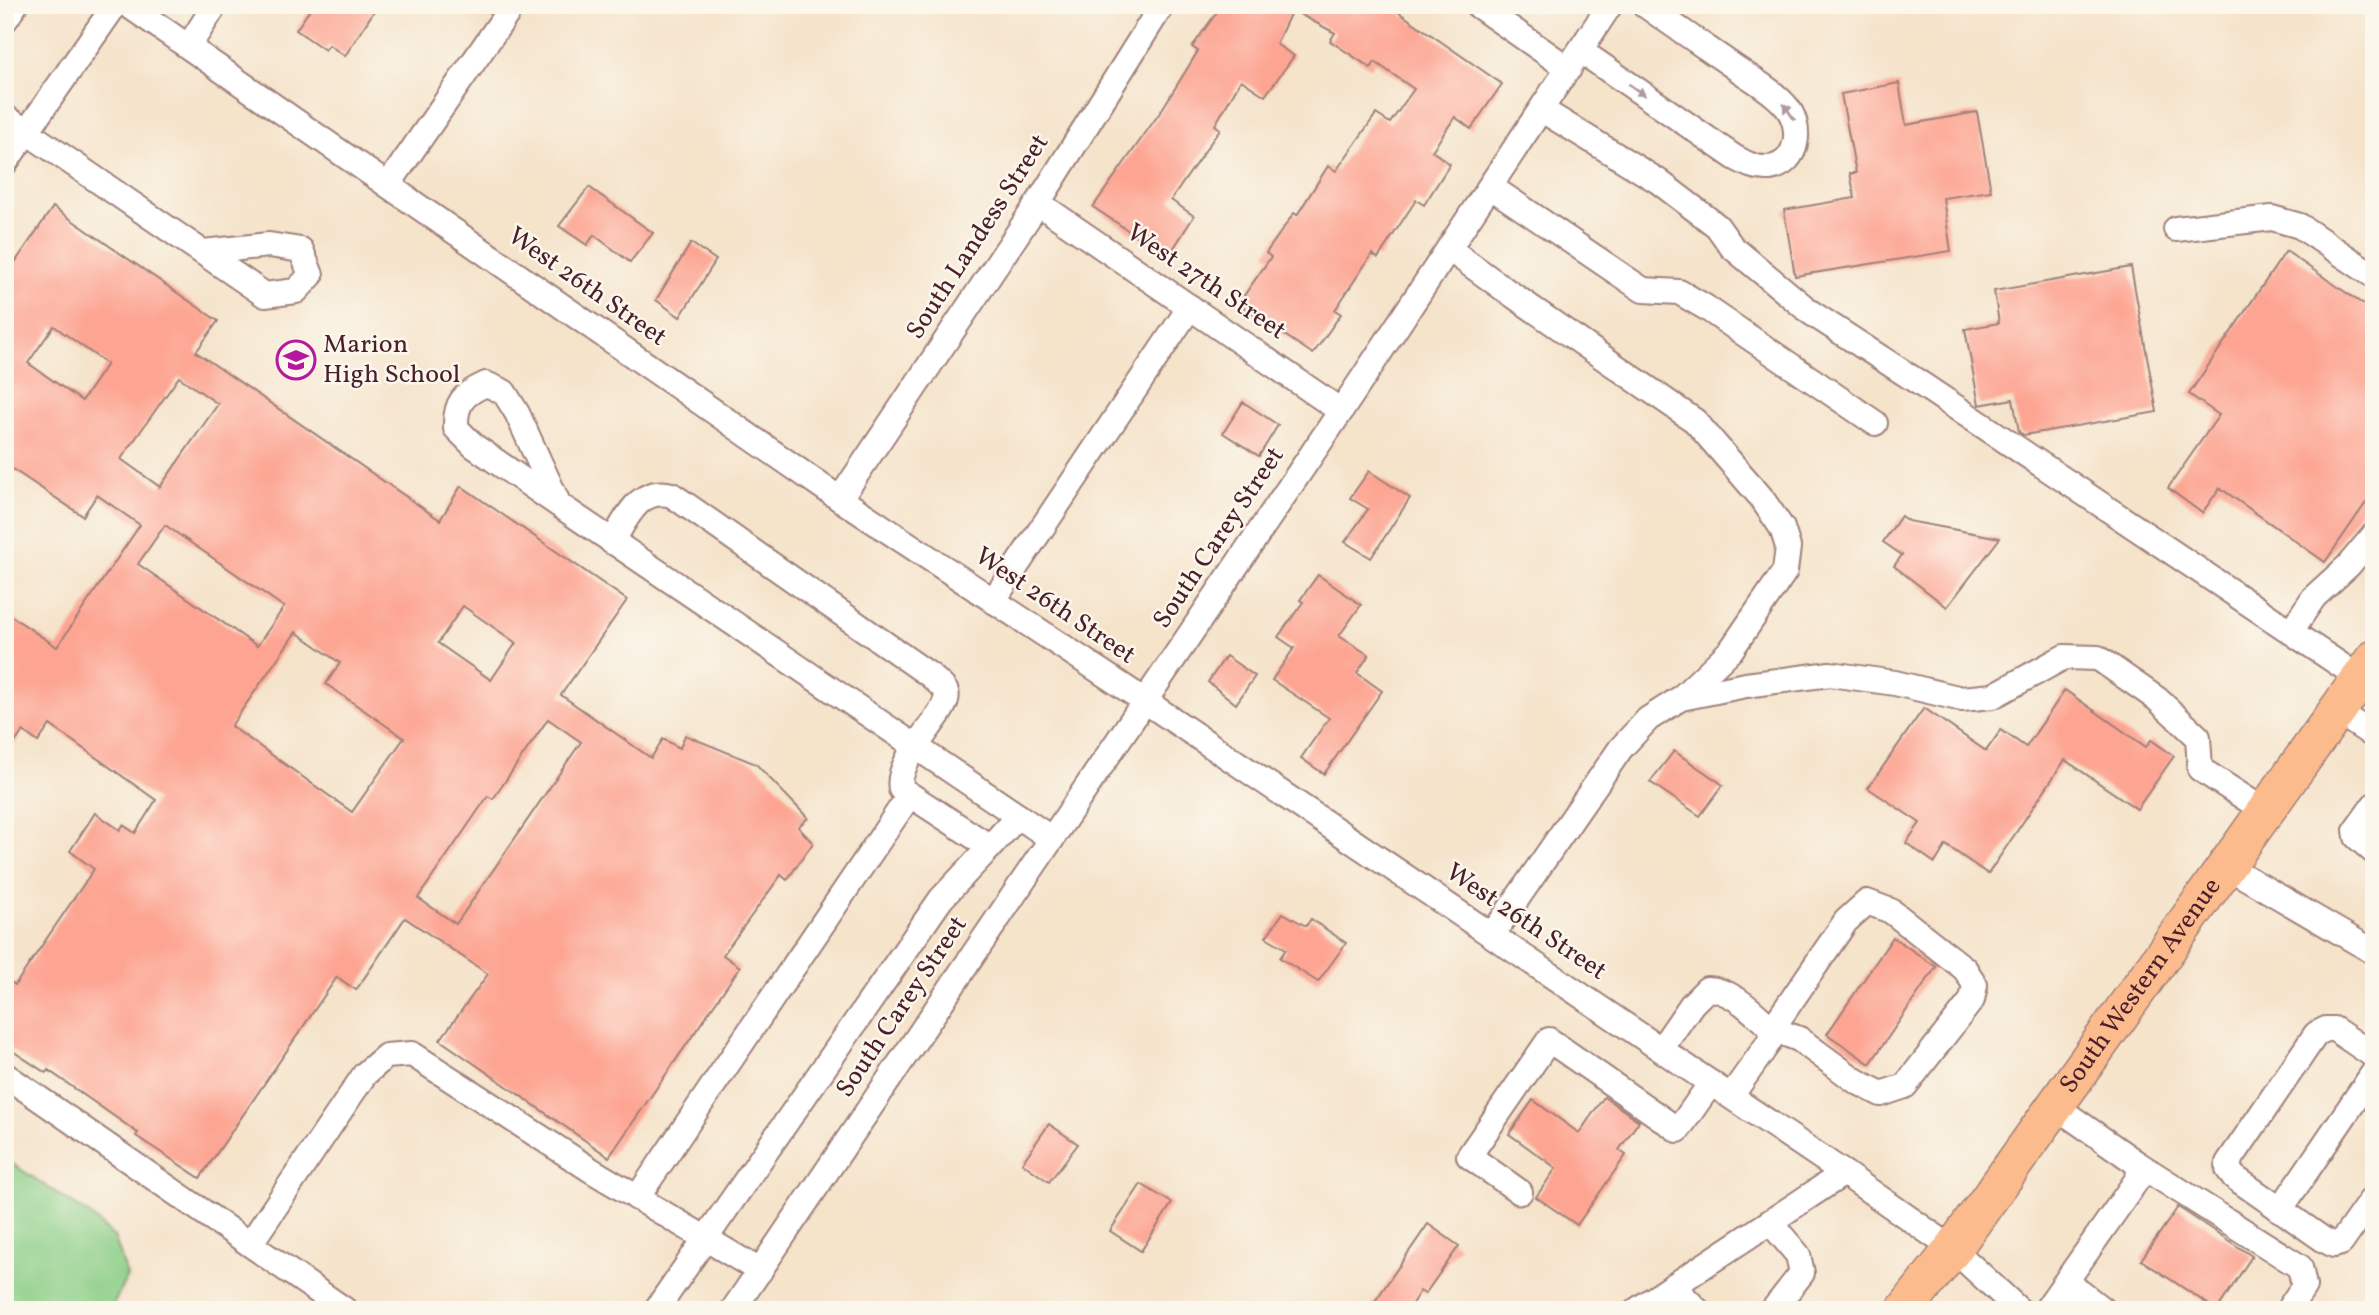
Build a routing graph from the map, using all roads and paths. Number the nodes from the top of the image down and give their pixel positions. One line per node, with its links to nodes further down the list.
1 (15, 5): 10 (street)
2 (115, 5): 15 (street)
3 (128, 5): 11 (street, West 26th Street)
4 (215, 5): 11 (street)
5 (513, 5): 17 (street)
6 (1162, 5): 19 (street, South Landess Street)
7 (1477, 5): 12 (street)
8 (1610, 5): 12 (street, South Carey Street)
9 (1645, 5): 12 (street, one-way to 9)
10 (5, 20)
11 (189, 47): 17 (street, West 26th Street)
12 (1575, 60): 13 (street, South Carey Street)
13 (1542, 110): 18 (street, South Carey Street); 32 (street)
14 (5, 117): 15 (street)
15 (27, 131): 16 (street); 22 (street)
16 (5, 163)
17 (388, 185): 27 (street, West 26th Street)
18 (1490, 187): 21 (street, South Carey Street); 26 (street)
19 (1038, 203): 24 (street, West 27th Street); 27 (street, South Landess Street)
20 (2176, 229): 23 (street)
21 (1449, 249): 25 (street, South Carey Street); 34 (street)
22 (203, 252)
23 (2374, 276)
24 (1190, 307): 25 (street, West 27th Street); 31 (street)
25 (1341, 411): 35 (street, South Carey Street)
26 (1875, 423)
27 (840, 499): 31 (street, West 26th Street)
28 (559, 505): 28 (street); 30 (street)
29 (2374, 535): 32 (street)
30 (612, 542): 38 (street); 38 (street)
31 (993, 601): 35 (street, West 26th Street)
32 (2291, 631): 33 (street)
33 (2367, 668): 36 (highway, South Western Avenue)
34 (1681, 698): 41 (street); 47 (street)
35 (1145, 701): 43 (street, South Carey Street); 47 (street, West 26th Street)
36 (2337, 711): 37 (street); 41 (highway, South Western Avenue)
37 (2374, 736)
38 (914, 747): 39 (street); 42 (street)
39 (909, 796): 44 (street); 60 (street)
40 (2374, 805): 45 (street)
41 (2265, 811): 46 (highway, South Western Avenue)
42 (1018, 816): 43 (street); 44 (street)
43 (1052, 839): 66 (street, South Carey Street)
44 (990, 847): 63 (street)
45 (2374, 852)
46 (2226, 866): 48 (street); 55 (highway, South Western Avenue)
47 (1492, 935): 50 (street, West 26th Street)
48 (2374, 952)
49 (1772, 1029): 49 (street); 50 (street); 54 (street)
50 (1661, 1049): 54 (street, West 26th Street)
51 (2374, 1056): 61 (street)
52 (2374, 1072): 61 (street)
53 (5, 1075): 64 (street)
54 (1721, 1090): 57 (street, West 26th Street); 58 (street)
55 (2055, 1106): 56 (street); 65 (highway, South Western Avenue)
56 (2138, 1164): 67 (street); 79 (street)
57 (1844, 1173): 62 (street); 65 (street, West 26th Street)
58 (1520, 1192)
59 (2374, 1196): 61 (street)
60 (638, 1198): 63 (street); 64 (street)
61 (2280, 1210)
62 (1770, 1222): 68 (street); 74 (street)
63 (705, 1239): 66 (street); 70 (street)
64 (250, 1244): 69 (street)
65 (1953, 1249): 75 (highway, South Western Avenue); 76 (street, West 26th Street)
66 (760, 1271): 71 (street, South Carey Street)
67 (2067, 1282): 77 (street); 78 (street)
68 (1673, 1286): 72 (street); 73 (street)
69 (345, 1310)
70 (656, 1310)
71 (733, 1310)
72 (1637, 1310)
73 (1697, 1310)
74 (1773, 1310)
75 (1905, 1310)
76 (2019, 1310)
77 (2046, 1310)
78 (2103, 1310)
79 (2288, 1310)

